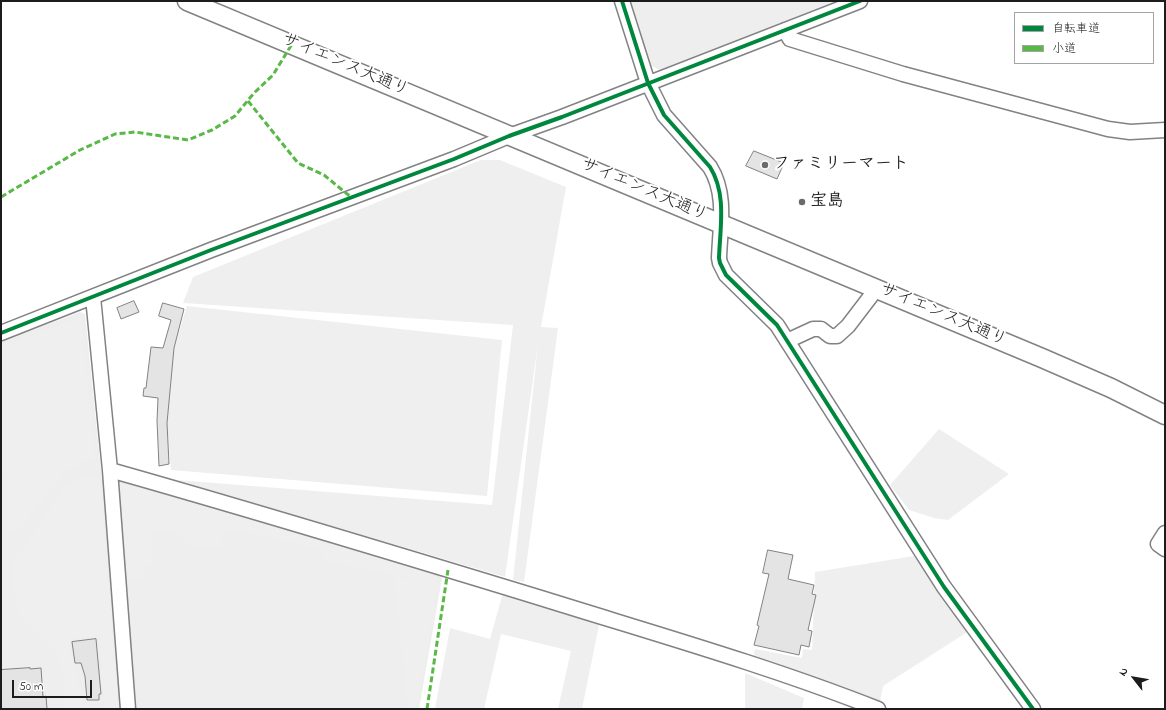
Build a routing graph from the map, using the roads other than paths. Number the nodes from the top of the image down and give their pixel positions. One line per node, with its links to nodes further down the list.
1 (187, 1): 7 (main road, サイエンス大通り)
2 (622, 1): 5 (street)
3 (860, 1): 4 (street)
4 (785, 30): 5 (street); 6 (street)
5 (648, 83): 7 (street); 8 (street)
6 (1165, 130)
7 (509, 136): 8 (main road, サイエンス大通り); 10 (street)
8 (722, 224): 9 (main road, サイエンス大通り); 12 (street)
9 (877, 288): 12 (street); 13 (main road, サイエンス大通り)
10 (93, 297): 11 (street); 14 (street)
11 (1, 334)
12 (787, 341): 19 (street)
13 (1165, 415)
14 (110, 470): 17 (street); 18 (street)
15 (1165, 533): 16 (street)
16 (1165, 549)
17 (128, 709)
18 (878, 709)
19 (1033, 709)

